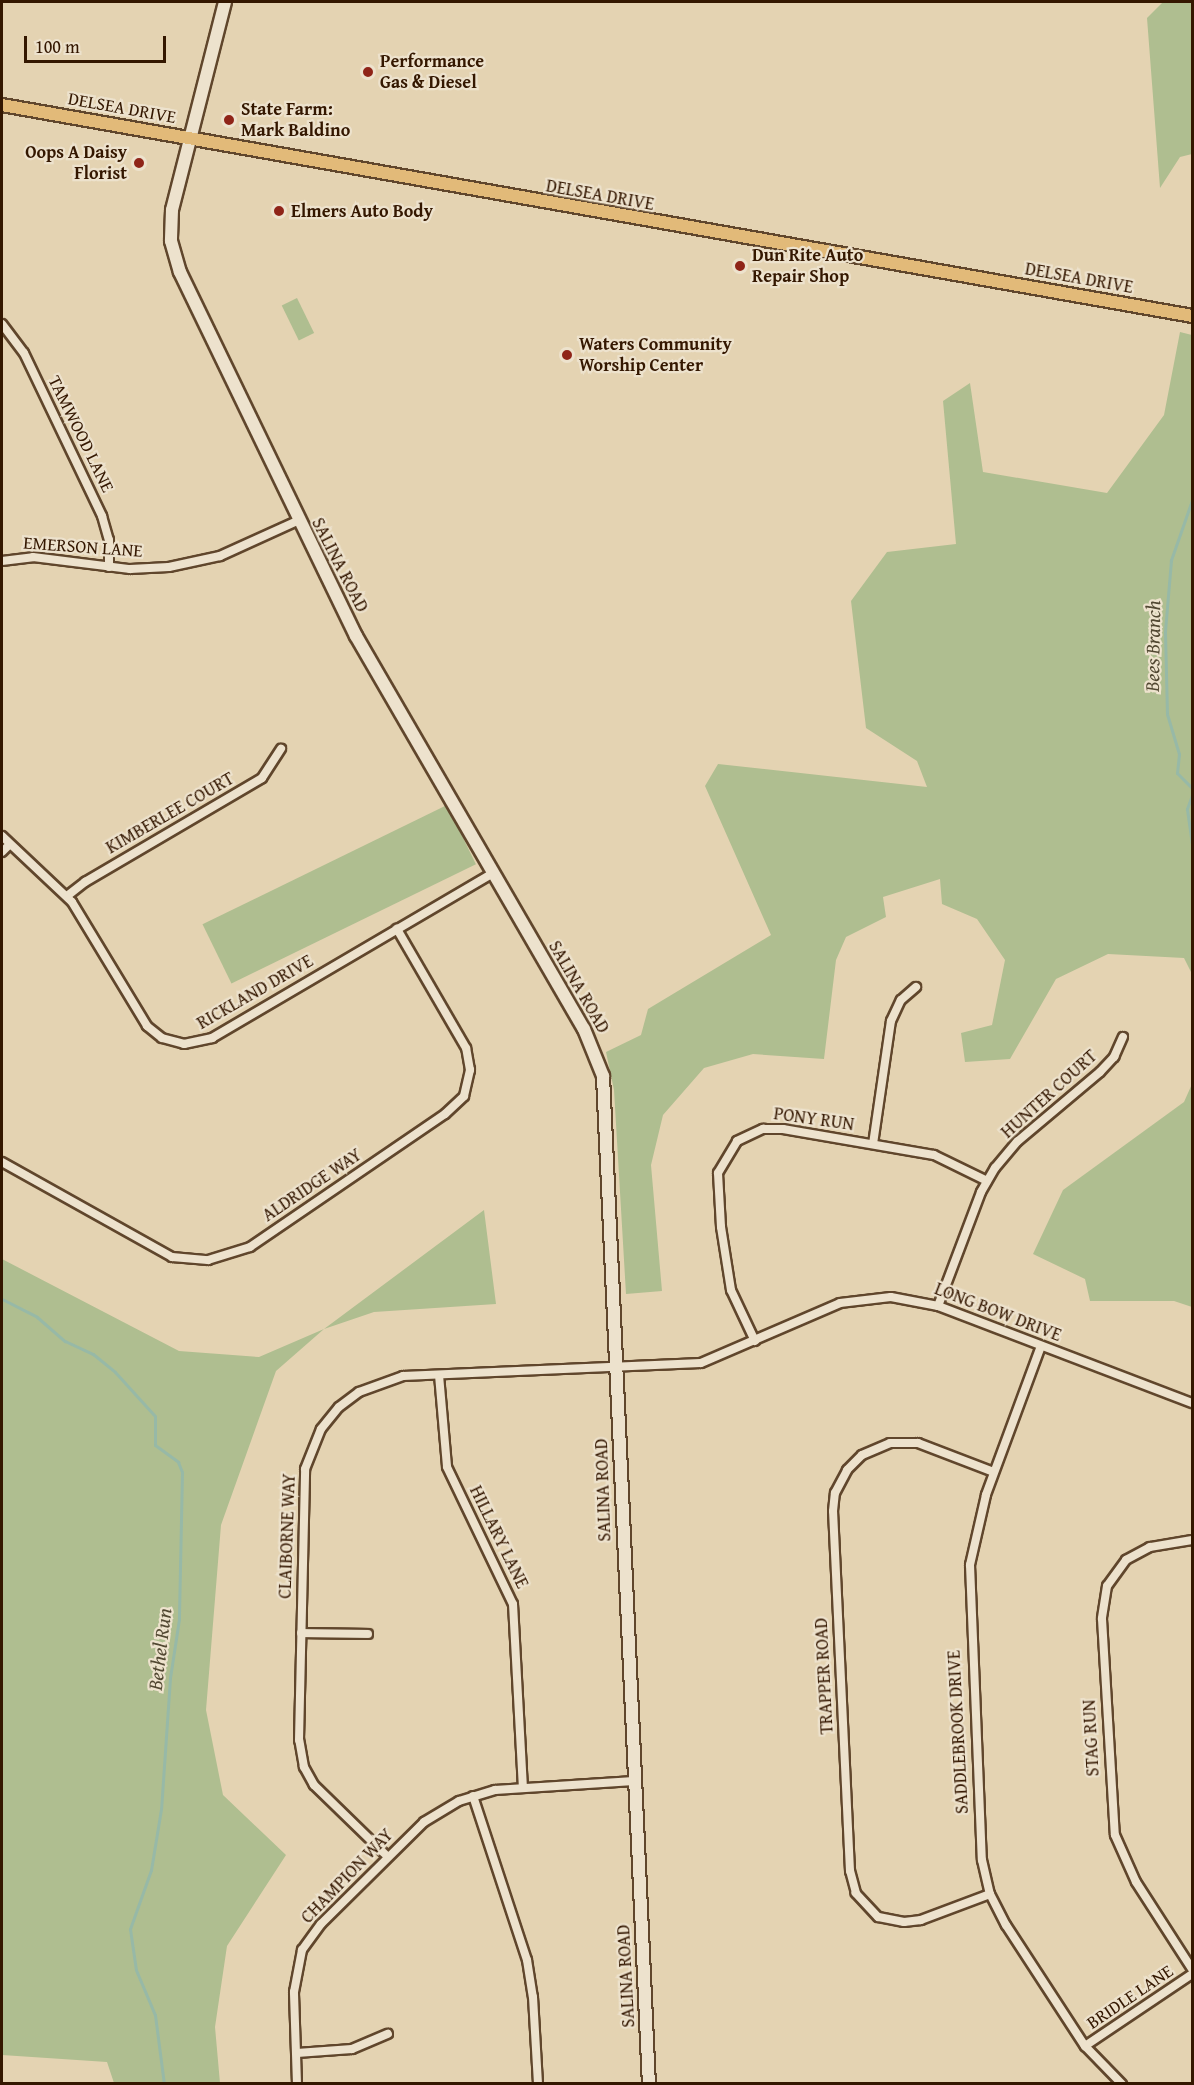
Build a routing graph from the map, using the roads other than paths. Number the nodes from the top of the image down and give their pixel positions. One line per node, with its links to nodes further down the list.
1 (225, 2): 3 (street, SALINA ROAD)
2 (2, 105): 3 (main road, DELSEA DRIVE)
3 (187, 138): 4 (main road, DELSEA DRIVE); 6 (street, SALINA ROAD)
4 (1192, 316)
5 (2, 324): 8 (street, TAMWOOD LANE)
6 (297, 521): 8 (street, EMERSON LANE); 13 (street, SALINA ROAD)
7 (2, 561): 8 (street, EMERSON LANE)
8 (108, 567)
9 (281, 749): 14 (street, KIMBERLEE COURT)
10 (2, 836): 11 (street, RICKLAND DRIVE)
11 (10, 844): 12 (street); 14 (street, RICKLAND DRIVE)
12 (2, 852)
13 (492, 874): 15 (street, RICKLAND DRIVE); 24 (street, SALINA ROAD)
14 (67, 896): 15 (street, RICKLAND DRIVE)
15 (398, 929): 19 (street, ALDRIDGE WAY)
16 (916, 987): 18 (street)
17 (1123, 1037): 20 (street, HUNTER COURT)
18 (873, 1144): 20 (street, PONY RUN); 22 (street, PONY RUN)
19 (2, 1161)
20 (987, 1181): 21 (street, HUNTER COURT)
21 (938, 1306): 22 (street, LONG BOW DRIVE); 23 (street, LONG BOW DRIVE)
22 (755, 1341): 24 (street, LONG BOW DRIVE)
23 (1041, 1346): 26 (street, LONG BOW DRIVE); 27 (street, SADDLEBROOK DRIVE)
24 (616, 1367): 25 (street, CLAIBORNE WAY); 31 (street, SALINA ROAD)
25 (439, 1375): 29 (street, CLAIBORNE WAY); 32 (street, HILLARY LANE)
26 (1192, 1404)
27 (994, 1472): 35 (street, SADDLEBROOK DRIVE); 35 (street, TRAPPER ROAD)
28 (1192, 1540): 36 (street, STAG RUN)
29 (301, 1633): 30 (street); 34 (street, CLAIBORNE WAY)
30 (368, 1634)
31 (634, 1781): 32 (street, CHAMPION WAY); 43 (street, SALINA ROAD)
32 (523, 1787): 33 (street, CHAMPION WAY)
33 (472, 1796): 34 (street, CHAMPION WAY); 42 (street)
34 (387, 1856): 40 (street, CHAMPION WAY)
35 (990, 1894): 39 (street, SADDLEBROOK DRIVE)
36 (1192, 1969)
37 (1192, 1974): 39 (street, BRIDLE LANE)
38 (388, 2034): 40 (street)
39 (1085, 2046): 44 (street, SADDLEBROOK DRIVE)
40 (297, 2053): 41 (street, CHAMPION WAY)
41 (297, 2084)
42 (538, 2084)
43 (649, 2084)
44 (1122, 2084)

